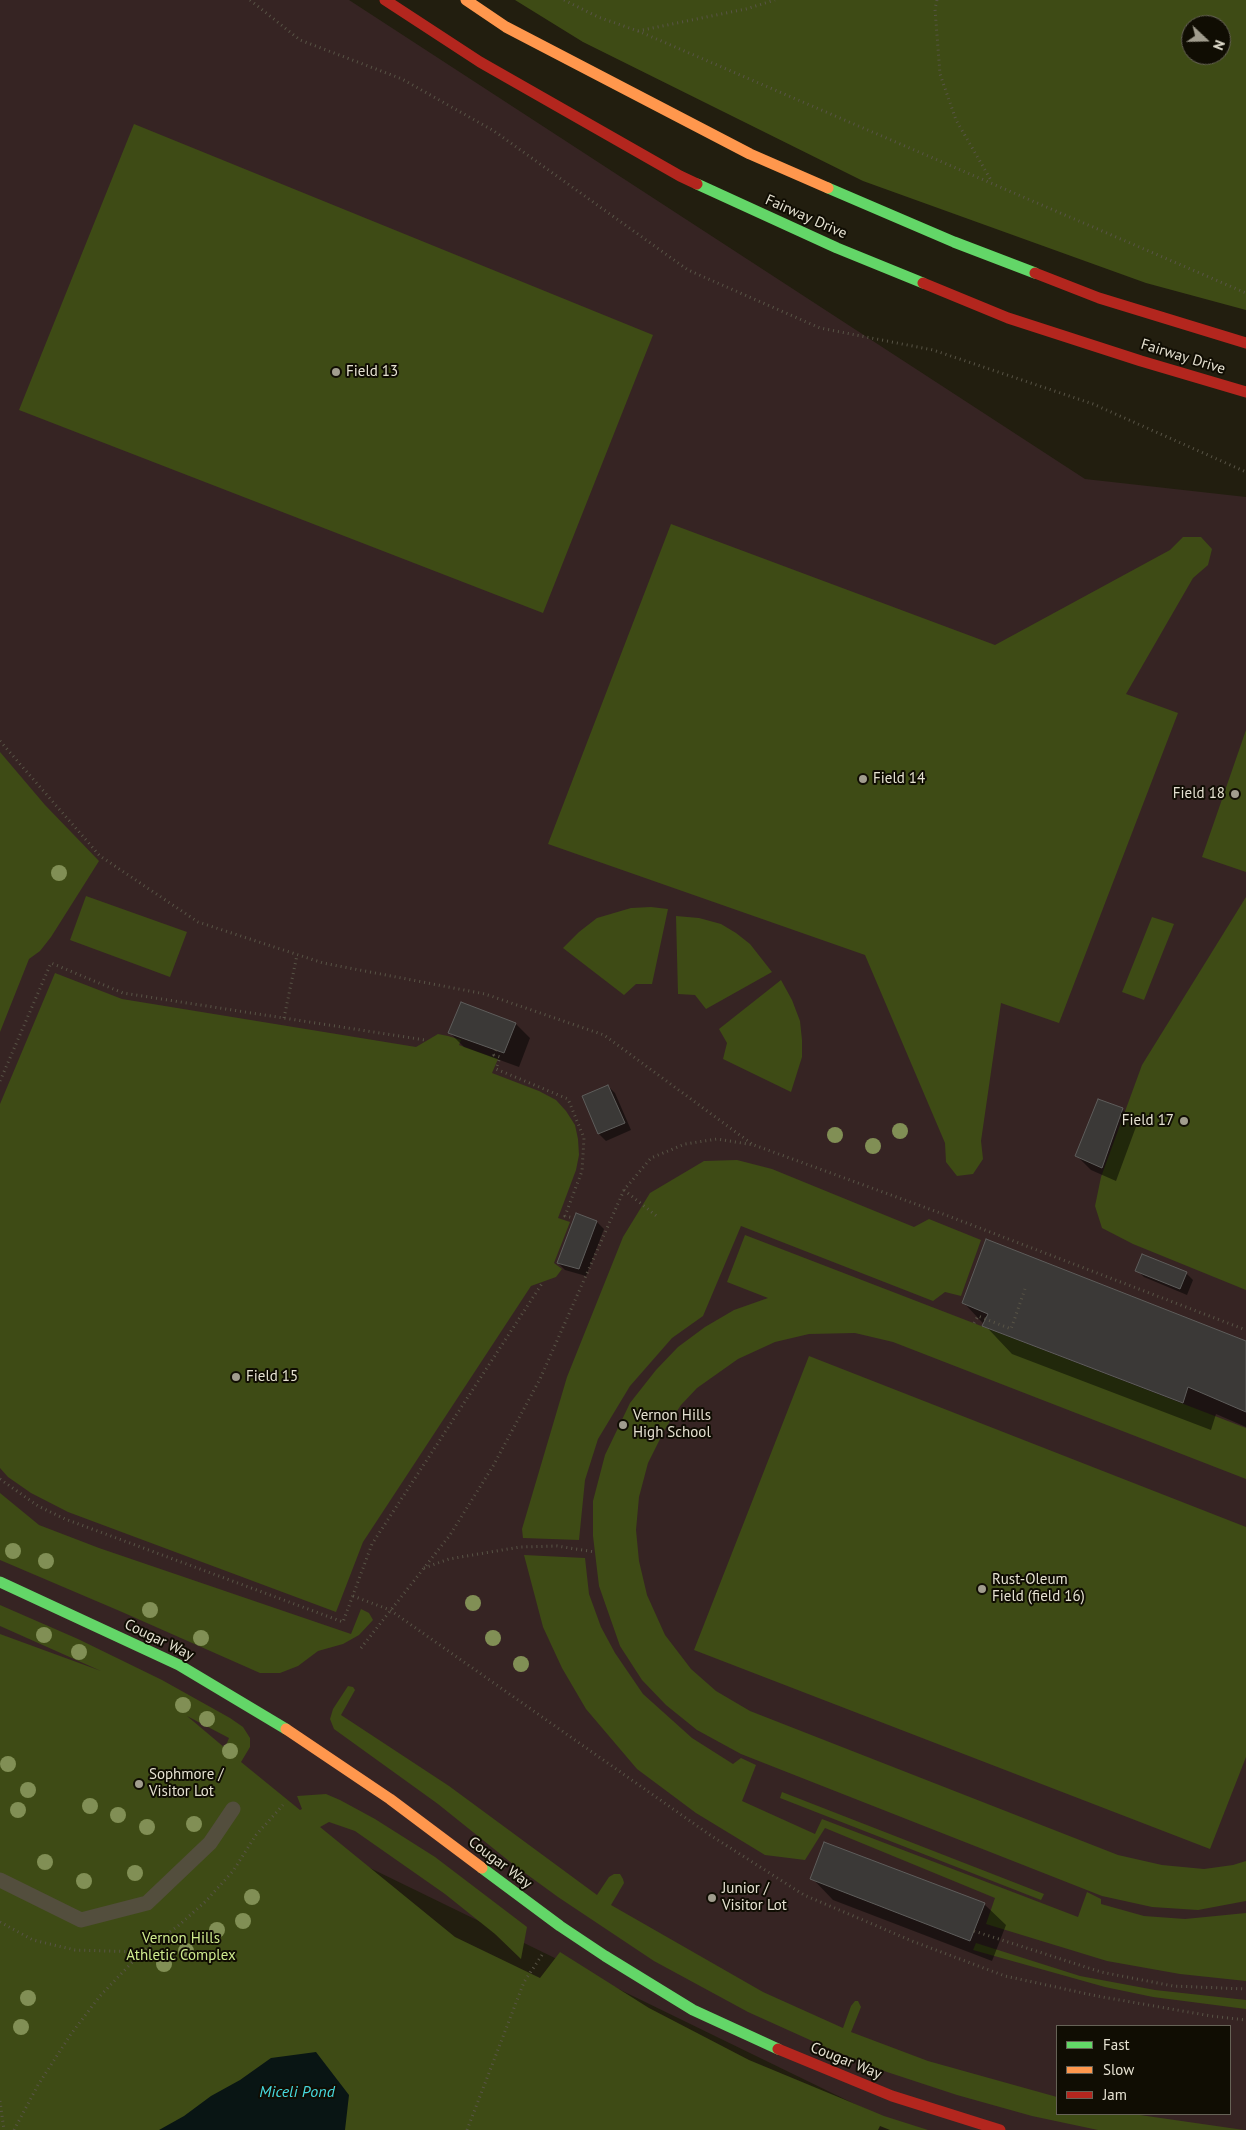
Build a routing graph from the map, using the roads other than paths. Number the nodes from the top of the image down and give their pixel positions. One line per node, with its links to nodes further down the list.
1 (385, 0): 4 (main road, Fairway Drive)
2 (466, 0): 3 (main road)
3 (1246, 343)
4 (1246, 392)
5 (0, 1582): 8 (main road, Cougar Way)
6 (233, 1809): 7 (lane)
7 (0, 1880)
8 (1000, 2130)

